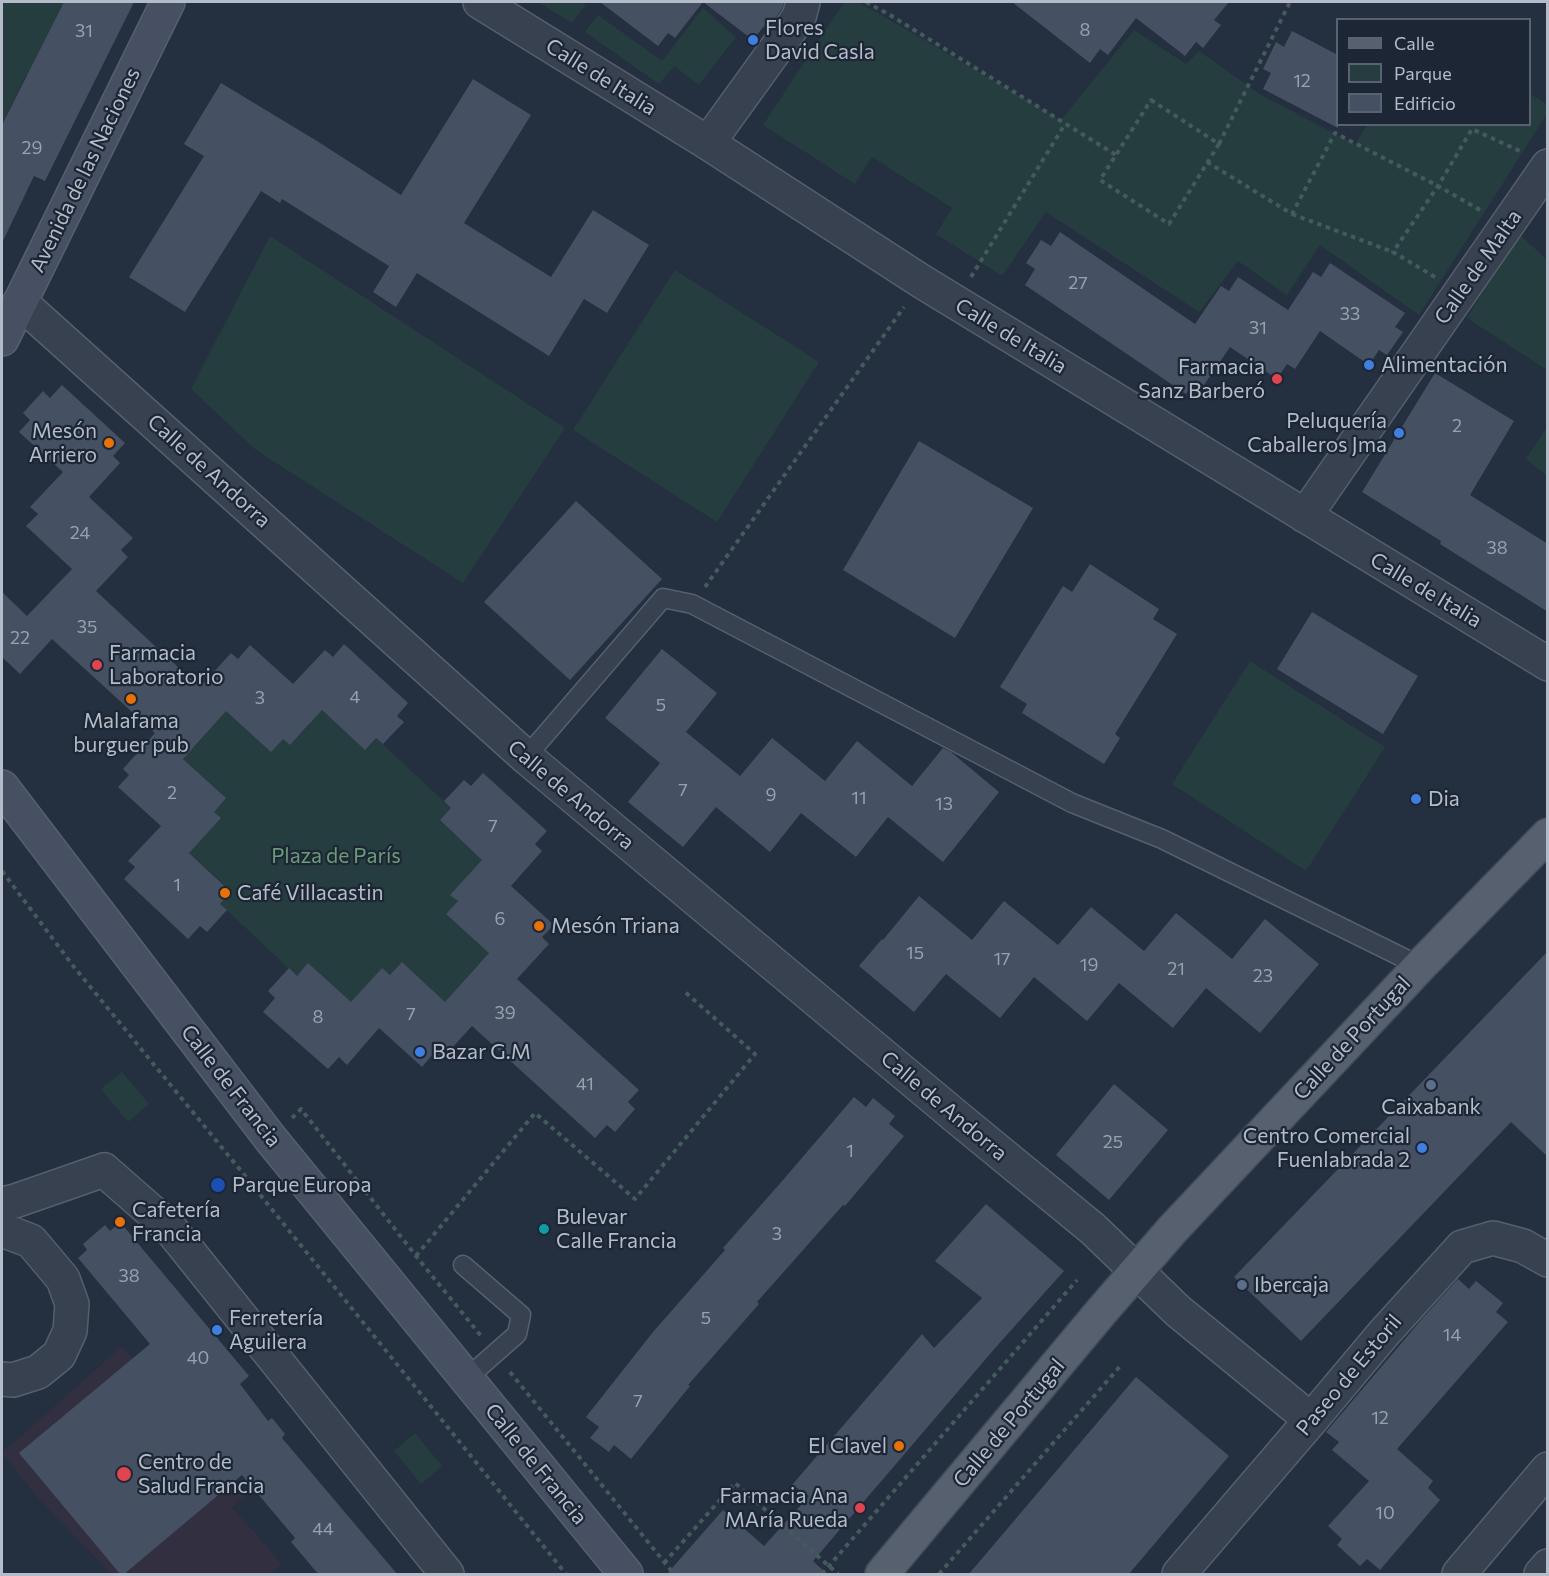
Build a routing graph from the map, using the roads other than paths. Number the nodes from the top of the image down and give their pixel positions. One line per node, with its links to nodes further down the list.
1 (168, 2): 6 (main road, Avenida de las Naciones)
2 (480, 2): 4 (street, Calle de Italia)
3 (803, 2): 4 (street)
4 (708, 143): 8 (street, Calle de Italia)
5 (1537, 160): 8 (street, Calle de Malta)
6 (20, 302): 7 (main road, Avenida de las Naciones); 10 (street, Calle de Andorra)
7 (2, 339)
8 (1305, 516): 9 (street, Calle de Italia)
9 (1548, 664)
10 (526, 757): 13 (lane); 18 (street, Calle de Andorra)
11 (2, 787): 19 (main road, Calle de Francia)
12 (1548, 835): 13 (main road, Calle de Portugal)
13 (1420, 966): 18 (main road, Calle de Portugal)
14 (2, 1204): 24 (street)
15 (2, 1230): 20 (street)
16 (1548, 1260): 21 (street, Paseo de Estoril)
17 (463, 1265): 19 (lane)
18 (1136, 1271): 21 (street); 26 (main road, Calle de Portugal)
19 (467, 1378): 25 (main road, Calle de Francia)
20 (2, 1379)
21 (1311, 1420): 27 (street, Paseo de Estoril)
22 (1548, 1469): 28 (street)
23 (1548, 1566): 29 (street)
24 (447, 1575)
25 (626, 1575)
26 (882, 1575)
27 (1179, 1575)
28 (1459, 1575)
29 (1540, 1575)

